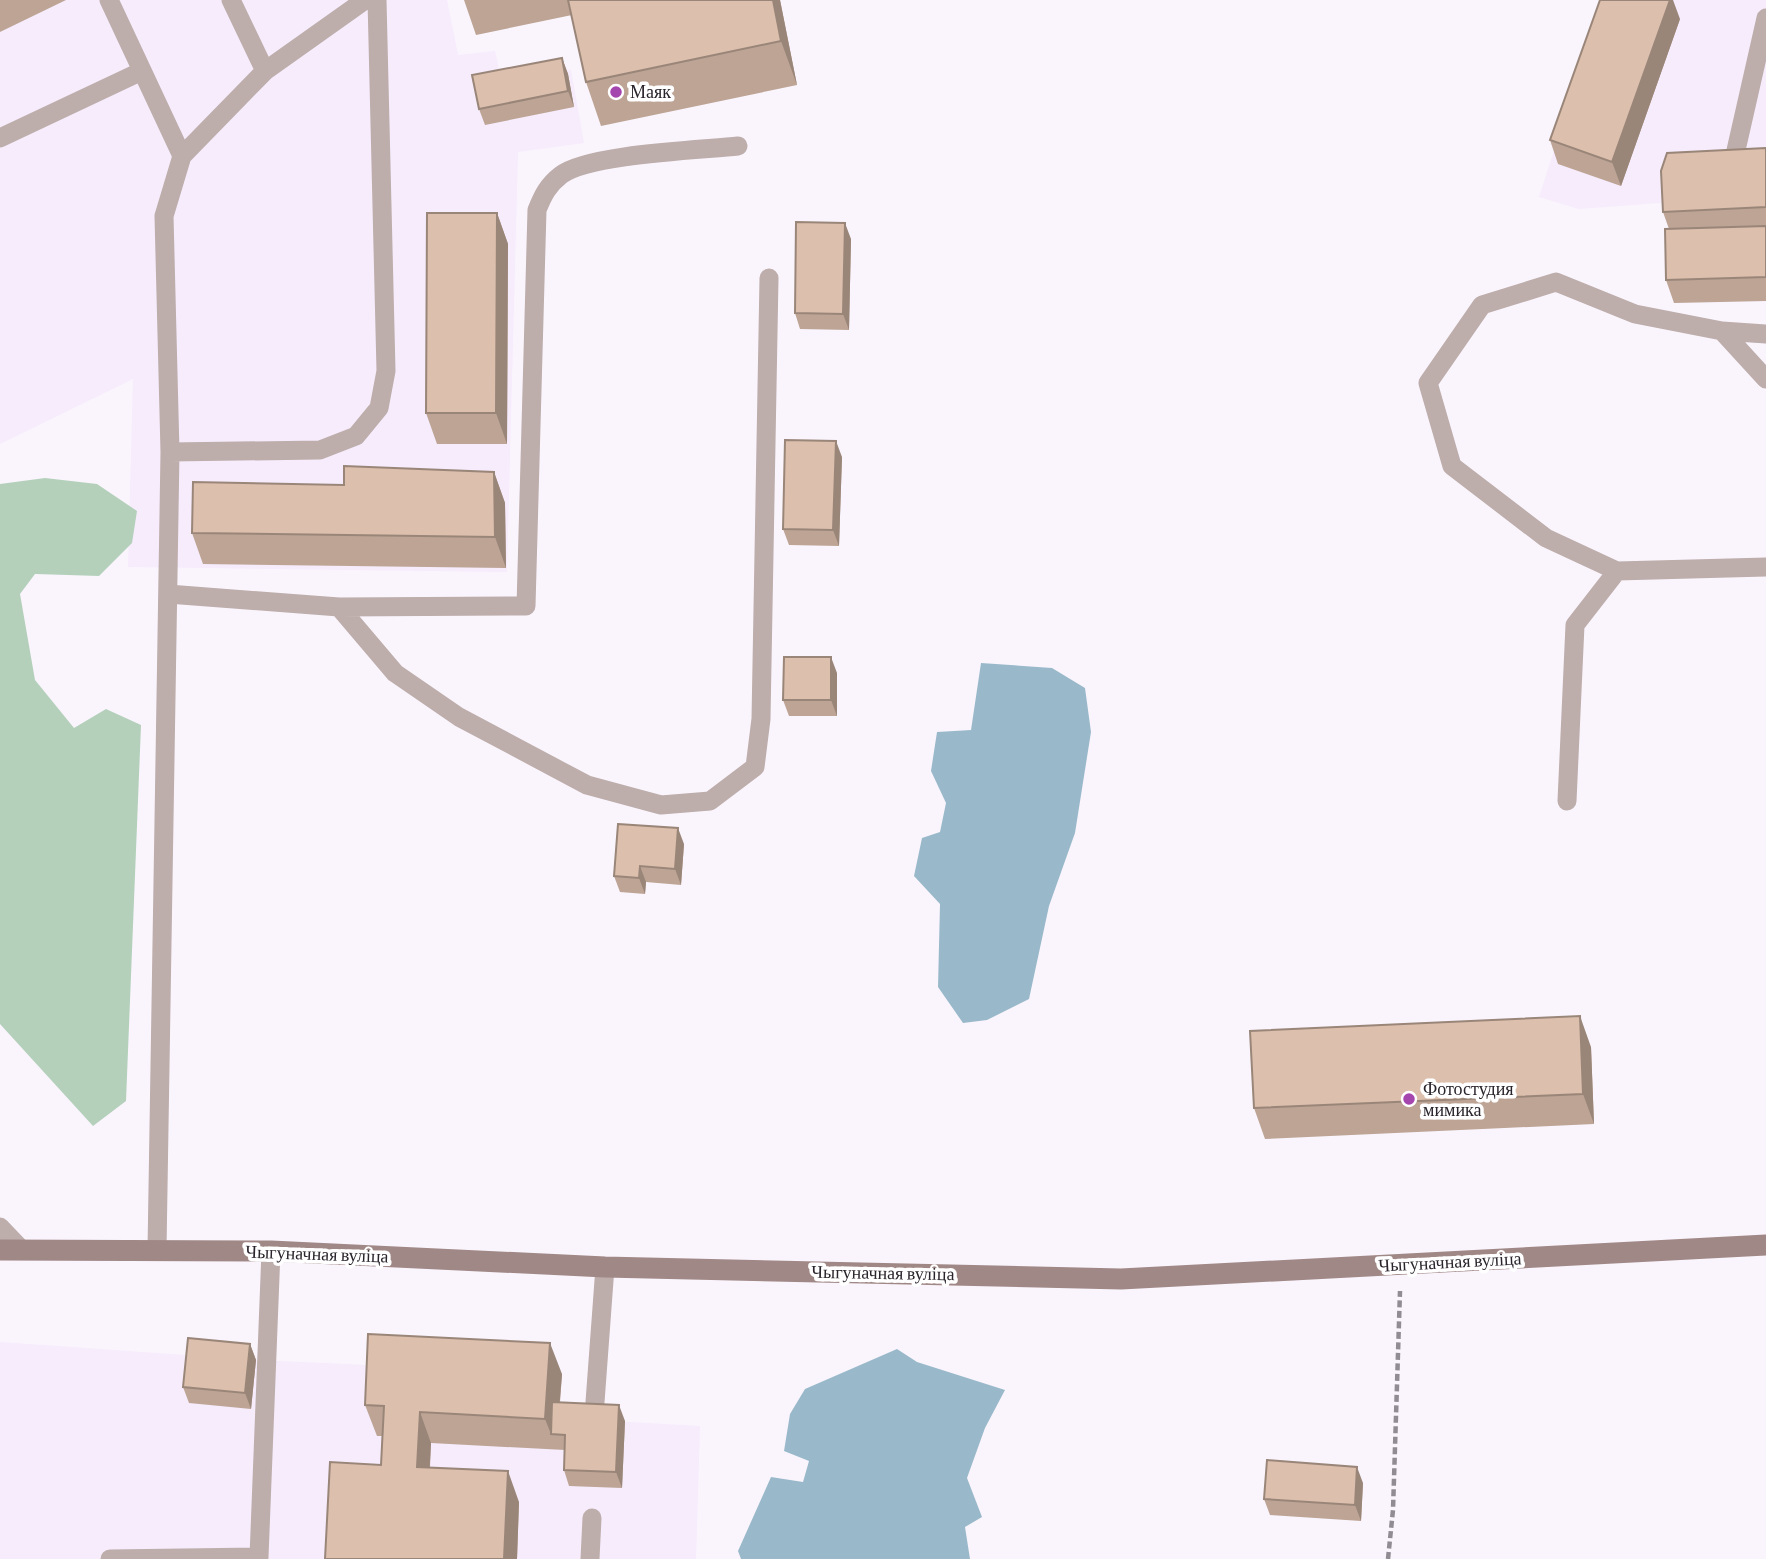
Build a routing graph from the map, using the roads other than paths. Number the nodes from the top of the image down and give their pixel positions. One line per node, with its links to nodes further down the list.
1 (109, 0): 6 (lane)
2 (231, 0): 7 (lane)
3 (365, 0): 7 (lane)
4 (377, 0): 16 (lane)
5 (1766, 18): 11 (lane)
6 (142, 71): 8 (lane); 10 (lane)
7 (265, 71): 10 (lane)
8 (0, 138)
9 (738, 146): 20 (lane)
10 (181, 156): 16 (lane)
11 (1766, 159)
12 (769, 278): 20 (lane)
13 (1721, 331): 14 (lane); 15 (lane); 18 (lane)
14 (1766, 334)
15 (1766, 379)
16 (170, 452): 19 (lane)
17 (1766, 567): 18 (lane)
18 (1617, 571): 21 (lane)
19 (168, 593): 20 (lane); 25 (lane)
20 (339, 607)
21 (1567, 801)
22 (0, 1227): 24 (lane)
23 (1766, 1245): 27 (street, Чыгуначная вуліца)
24 (10, 1250): 25 (street, Чыгуначная вуліца)
25 (157, 1250): 26 (street, Чыгуначная вуліца)
26 (271, 1251): 27 (street, Чыгуначная вуліца); 30 (lane)
27 (605, 1267): 28 (lane)
28 (594, 1402)
29 (592, 1518): 31 (lane)
30 (110, 1559)
31 (590, 1559)

